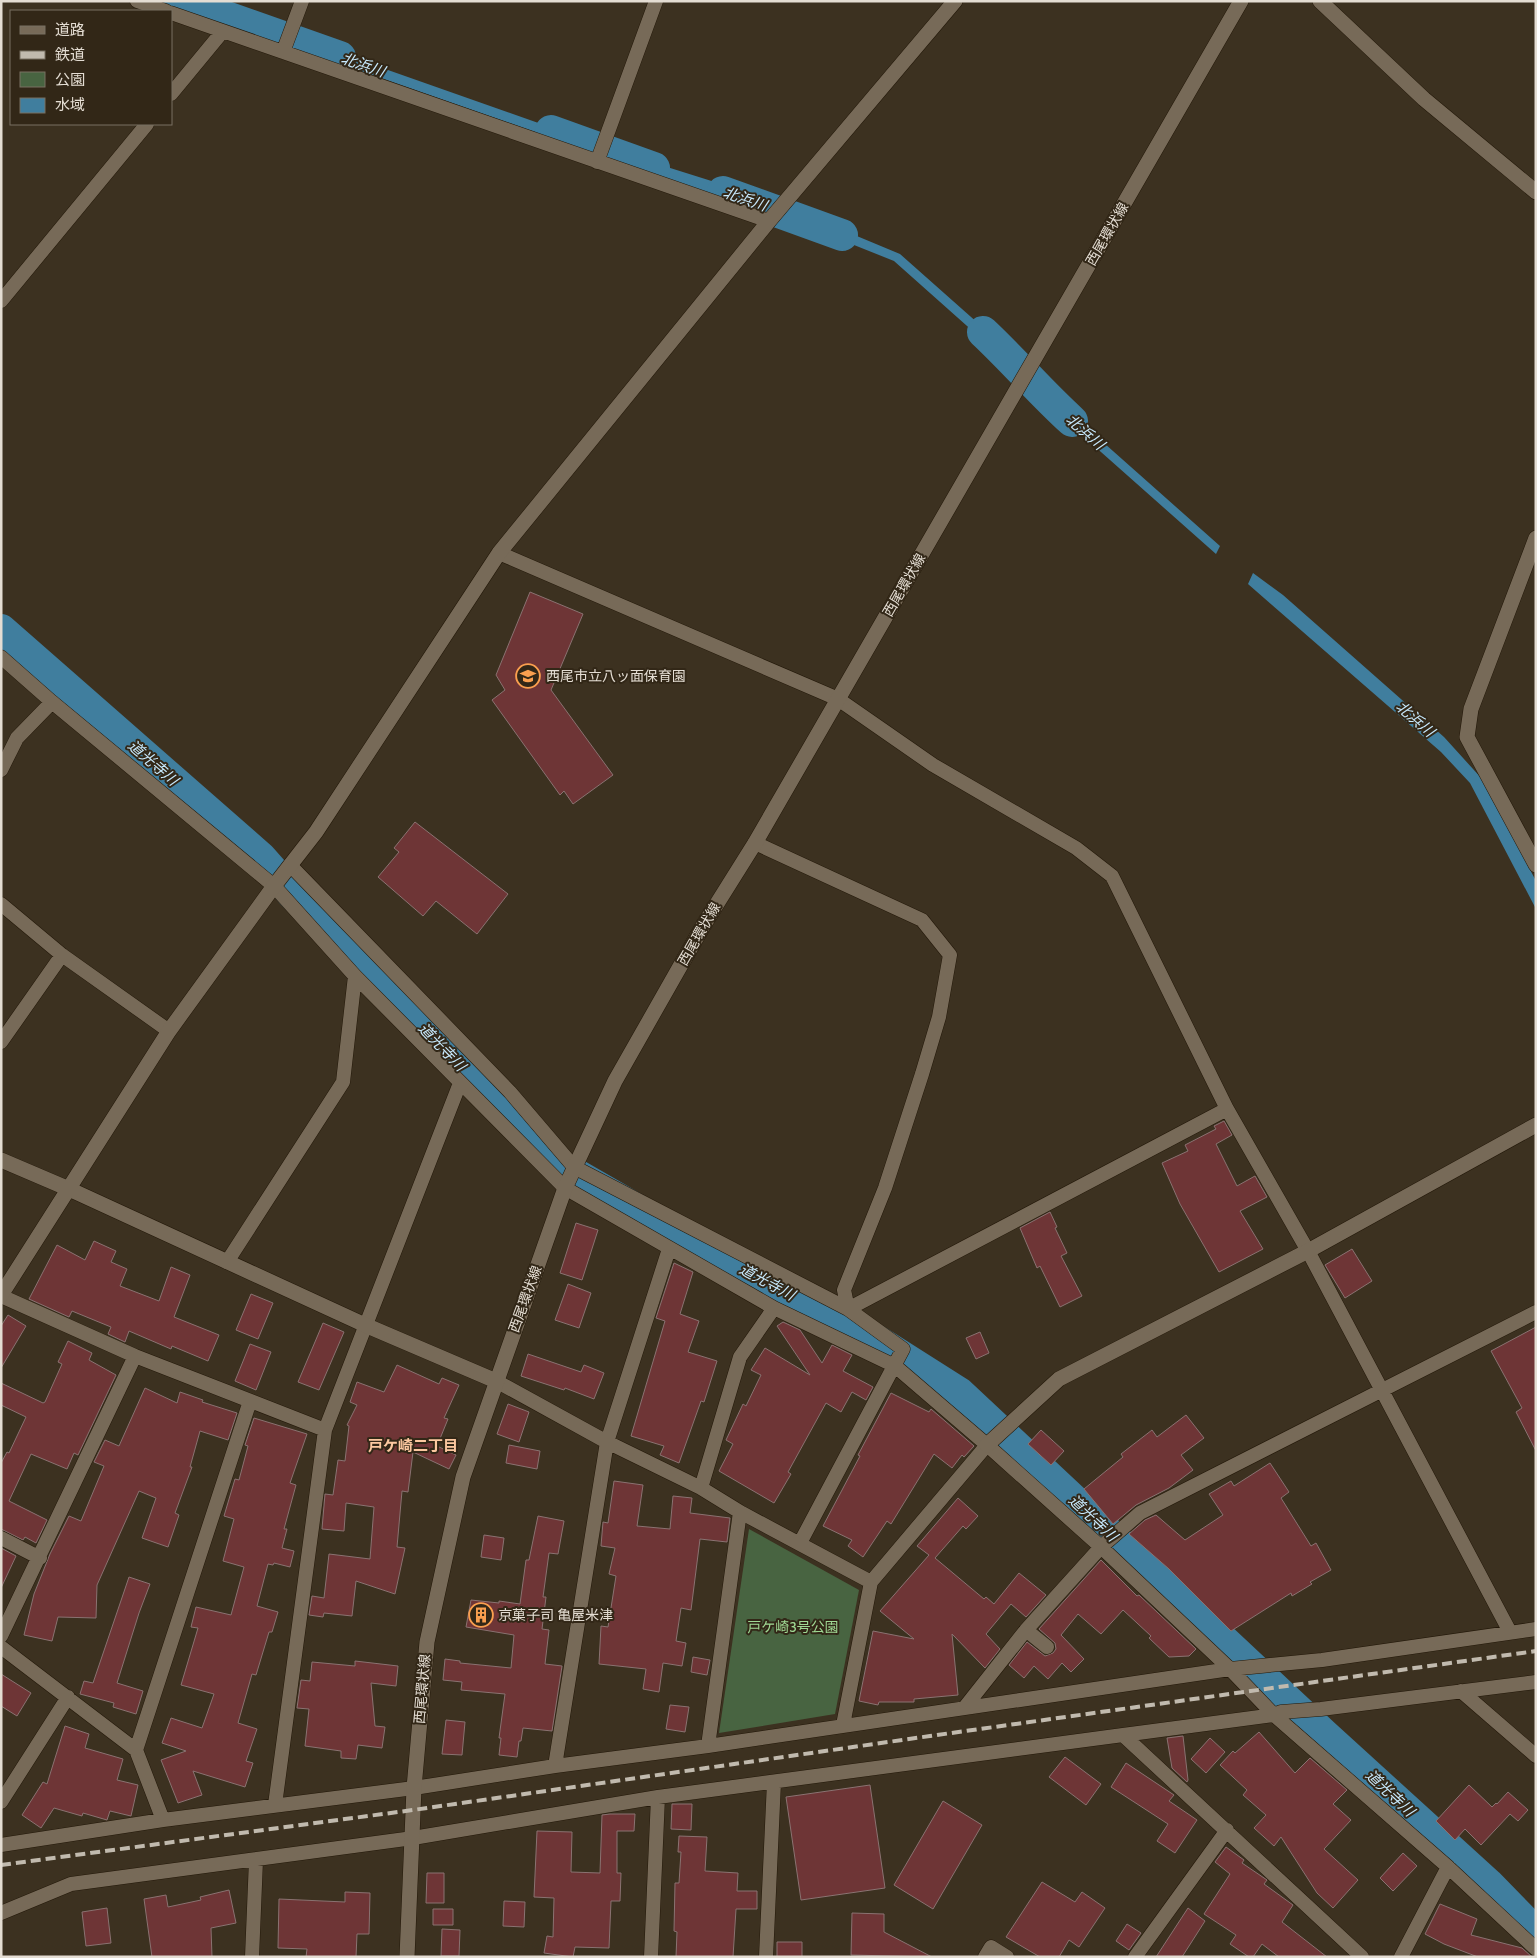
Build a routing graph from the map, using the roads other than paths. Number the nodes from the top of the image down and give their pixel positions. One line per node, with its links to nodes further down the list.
1 (137, 1): 7 (street)
2 (302, 1): 10 (street)
3 (656, 1): 13 (street)
4 (954, 1): 15 (street)
5 (1241, 1): 20 (street, 西尾環状線)
6 (1320, 1): 14 (street)
7 (163, 10)
8 (172, 13): 9 (street)
9 (223, 31): 10 (street); 11 (street)
10 (286, 45): 13 (street)
11 (172, 93)
12 (146, 125): 16 (street)
13 (598, 159): 15 (street)
14 (1536, 192)
15 (770, 220): 18 (street)
16 (1, 301)
17 (1536, 538): 24 (street)
18 (499, 553): 20 (street); 25 (street)
19 (1, 658): 21 (street)
20 (838, 699): 23 (street, 西尾環状線); 33 (street)
21 (52, 702): 22 (street); 26 (street)
22 (1, 770)
23 (755, 843): 36 (street, 西尾環状線); 44 (street)
24 (1536, 865)
25 (290, 866): 26 (street); 36 (street)
26 (275, 885): 29 (street); 30 (street)
27 (1, 904): 28 (street)
28 (62, 955): 30 (street); 31 (street)
29 (355, 976): 32 (street); 41 (street)
30 (169, 1031): 38 (street)
31 (4, 1033)
32 (460, 1083): 37 (street); 46 (street)
33 (1227, 1109): 40 (street); 44 (street)
34 (1536, 1125): 40 (street)
35 (1, 1160): 38 (street)
36 (574, 1168): 37 (street, 西尾環状線); 44 (street)
37 (565, 1187): 39 (street); 49 (street, 西尾環状線)
38 (70, 1189): 41 (street); 42 (street)
39 (670, 1249): 43 (street); 53 (street)
40 (1308, 1251): 50 (street); 54 (street)
41 (227, 1262): 46 (street)
42 (1, 1295): 47 (street)
43 (774, 1308): 48 (street); 55 (street)
44 (848, 1309): 48 (street)
45 (1536, 1312): 50 (street)
46 (365, 1325): 49 (street); 52 (street)
47 (136, 1356): 51 (street); 60 (street)
48 (895, 1365): 54 (street); 58 (street)
49 (496, 1381): 53 (street); 81 (street, 西尾環状線)
50 (1383, 1390): 59 (street); 64 (street)
51 (250, 1401): 52 (street); 77 (street)
52 (326, 1430): 84 (street)
53 (606, 1442): 55 (street); 79 (street)
54 (988, 1444): 59 (street); 61 (street)
55 (701, 1488): 56 (street)
56 (740, 1512): 58 (street); 76 (street)
57 (1, 1538): 60 (street)
58 (800, 1544): 61 (street)
59 (1101, 1546): 63 (street); 68 (street)
60 (40, 1558): 65 (street)
61 (872, 1582): 74 (street)
62 (1536, 1629): 64 (street)
63 (1026, 1630): 67 (street); 72 (street)
64 (1510, 1632): 68 (street)
65 (1, 1636)
66 (1, 1646): 71 (street)
67 (1047, 1647)
68 (1231, 1669): 72 (street); 73 (street)
69 (1536, 1682): 70 (street)
70 (1461, 1691): 73 (street); 78 (street)
71 (68, 1697): 77 (street); 83 (street)
72 (965, 1707): 74 (street)
73 (1278, 1714): 75 (street); 90 (street)
74 (843, 1725): 76 (street)
75 (1123, 1736): 80 (street); 86 (street)
76 (708, 1746): 79 (street)
77 (136, 1750): 85 (street)
78 (1536, 1756)
79 (555, 1766): 81 (street)
80 (774, 1782): 82 (street); 96 (street)
81 (414, 1788): 84 (street); 87 (street, 西尾環状線)
82 (658, 1798): 87 (street); 95 (street)
83 (1, 1802)
84 (275, 1805): 85 (street)
85 (163, 1820): 88 (street)
86 (1227, 1830): 99 (street); 100 (street)
87 (413, 1838): 89 (street); 94 (street, 西尾環状線)
88 (1, 1845)
89 (256, 1860): 91 (street); 93 (street)
90 (1448, 1867): 92 (street); 101 (street)
91 (1, 1912)
92 (1536, 1949)
93 (252, 1957)
94 (407, 1957)
95 (651, 1957)
96 (766, 1957)
97 (985, 1957): 98 (street)
98 (1007, 1957)
99 (1134, 1957)
100 (1362, 1957)
101 (1401, 1957)

